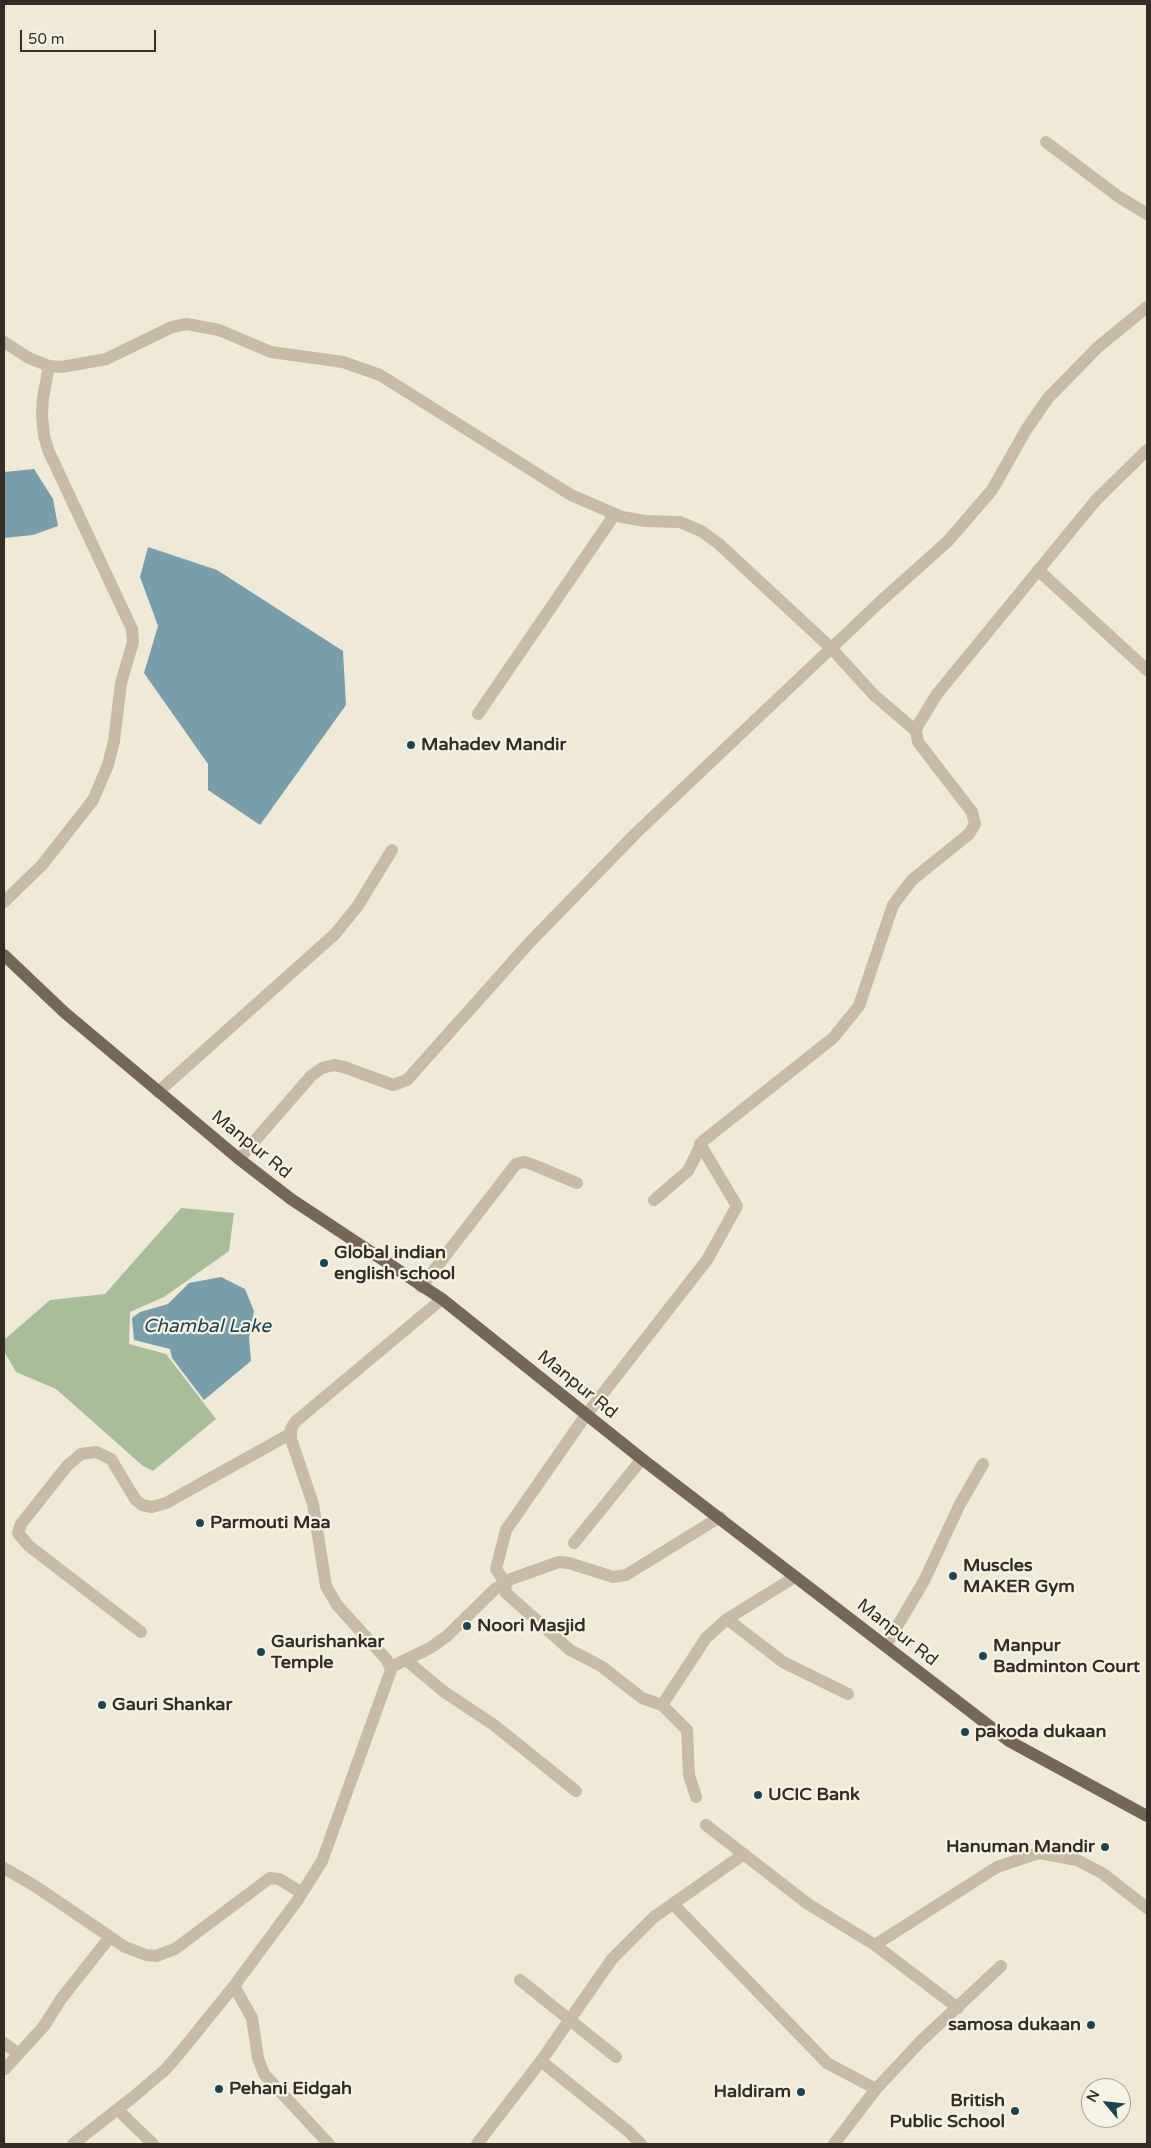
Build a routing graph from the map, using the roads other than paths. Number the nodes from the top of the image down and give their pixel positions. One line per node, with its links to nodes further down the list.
1 (1046, 142): 2 (street)
2 (1147, 214)
3 (1147, 307): 9 (street)
4 (4, 342): 5 (street)
5 (49, 366): 7 (street); 14 (street)
6 (1147, 450): 8 (street)
7 (615, 514): 9 (street); 11 (street)
8 (1038, 570): 10 (street); 12 (street)
9 (831, 648): 12 (street); 18 (street)
10 (1147, 670)
11 (478, 714)
12 (916, 731): 17 (street)
13 (392, 850): 16 (street)
14 (4, 902)
15 (5, 959): 16 (main road, Manpur Rd)
16 (158, 1092): 18 (main road, Manpur Rd)
17 (700, 1144): 20 (street); 23 (street)
18 (239, 1159): 21 (main road, Manpur Rd)
19 (577, 1183): 21 (street)
20 (654, 1200)
21 (421, 1287): 22 (main road, Manpur Rd)
22 (442, 1300): 23 (main road, Manpur Rd); 24 (street)
23 (586, 1415): 25 (main road, Manpur Rd); 30 (street)
24 (290, 1434): 32 (street); 35 (street)
25 (642, 1459): 27 (main road, Manpur Rd); 28 (street)
26 (983, 1464): 33 (street)
27 (720, 1517): 29 (main road, Manpur Rd); 30 (street)
28 (574, 1543)
29 (795, 1577): 31 (street); 33 (main road, Manpur Rd)
30 (504, 1582): 34 (street); 37 (street)
31 (727, 1619): 36 (street); 37 (street)
32 (141, 1632)
33 (886, 1645): 40 (main road, Manpur Rd)
34 (406, 1660): 35 (street); 38 (street)
35 (391, 1668): 44 (street)
36 (848, 1694)
37 (662, 1705): 39 (street)
38 (576, 1791)
39 (696, 1797)
40 (1147, 1816)
41 (706, 1824): 42 (street)
42 (744, 1854): 45 (street); 48 (street)
43 (4, 1868): 47 (street)
44 (302, 1893): 47 (street); 51 (street)
45 (674, 1904): 53 (street); 59 (street)
46 (1147, 1908): 48 (street)
47 (110, 1937): 55 (street)
48 (875, 1945): 52 (street)
49 (1002, 1966): 52 (street)
50 (520, 1980): 53 (street)
51 (234, 1986): 60 (street); 64 (street)
52 (958, 2008): 59 (street)
53 (570, 2019): 56 (street); 57 (street)
54 (4, 2043): 55 (street)
55 (19, 2054): 58 (street)
56 (616, 2057)
57 (541, 2061): 65 (street); 66 (street)
58 (5, 2069)
59 (876, 2089): 61 (street)
60 (118, 2110): 62 (street); 63 (street)
61 (837, 2143)
62 (73, 2144)
63 (153, 2144)
64 (329, 2144)
65 (477, 2144)
66 (641, 2144)

